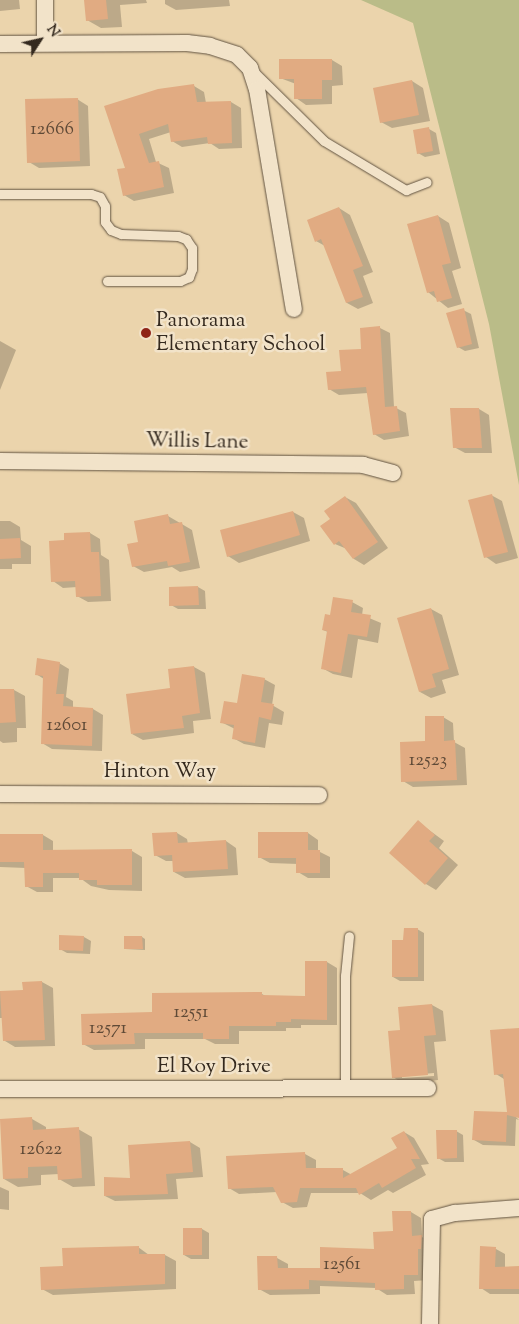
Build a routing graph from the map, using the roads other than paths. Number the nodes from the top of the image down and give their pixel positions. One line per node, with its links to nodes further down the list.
1 (45, 0): 2 (street)
2 (45, 43): 3 (street); 4 (street)
3 (0, 44)
4 (250, 68): 5 (lane); 8 (street)
5 (428, 182)
6 (0, 194): 7 (lane)
7 (107, 281)
8 (294, 309)
9 (0, 461): 10 (street, Willis Lane)
10 (393, 473)
11 (0, 794): 12 (street, Hinton Way)
12 (319, 794)
13 (349, 936): 14 (lane)
14 (345, 1088): 15 (street, El Roy Drive); 16 (street, El Roy Drive)
15 (428, 1088)
16 (0, 1089)
17 (519, 1208): 18 (street)
18 (430, 1324)

